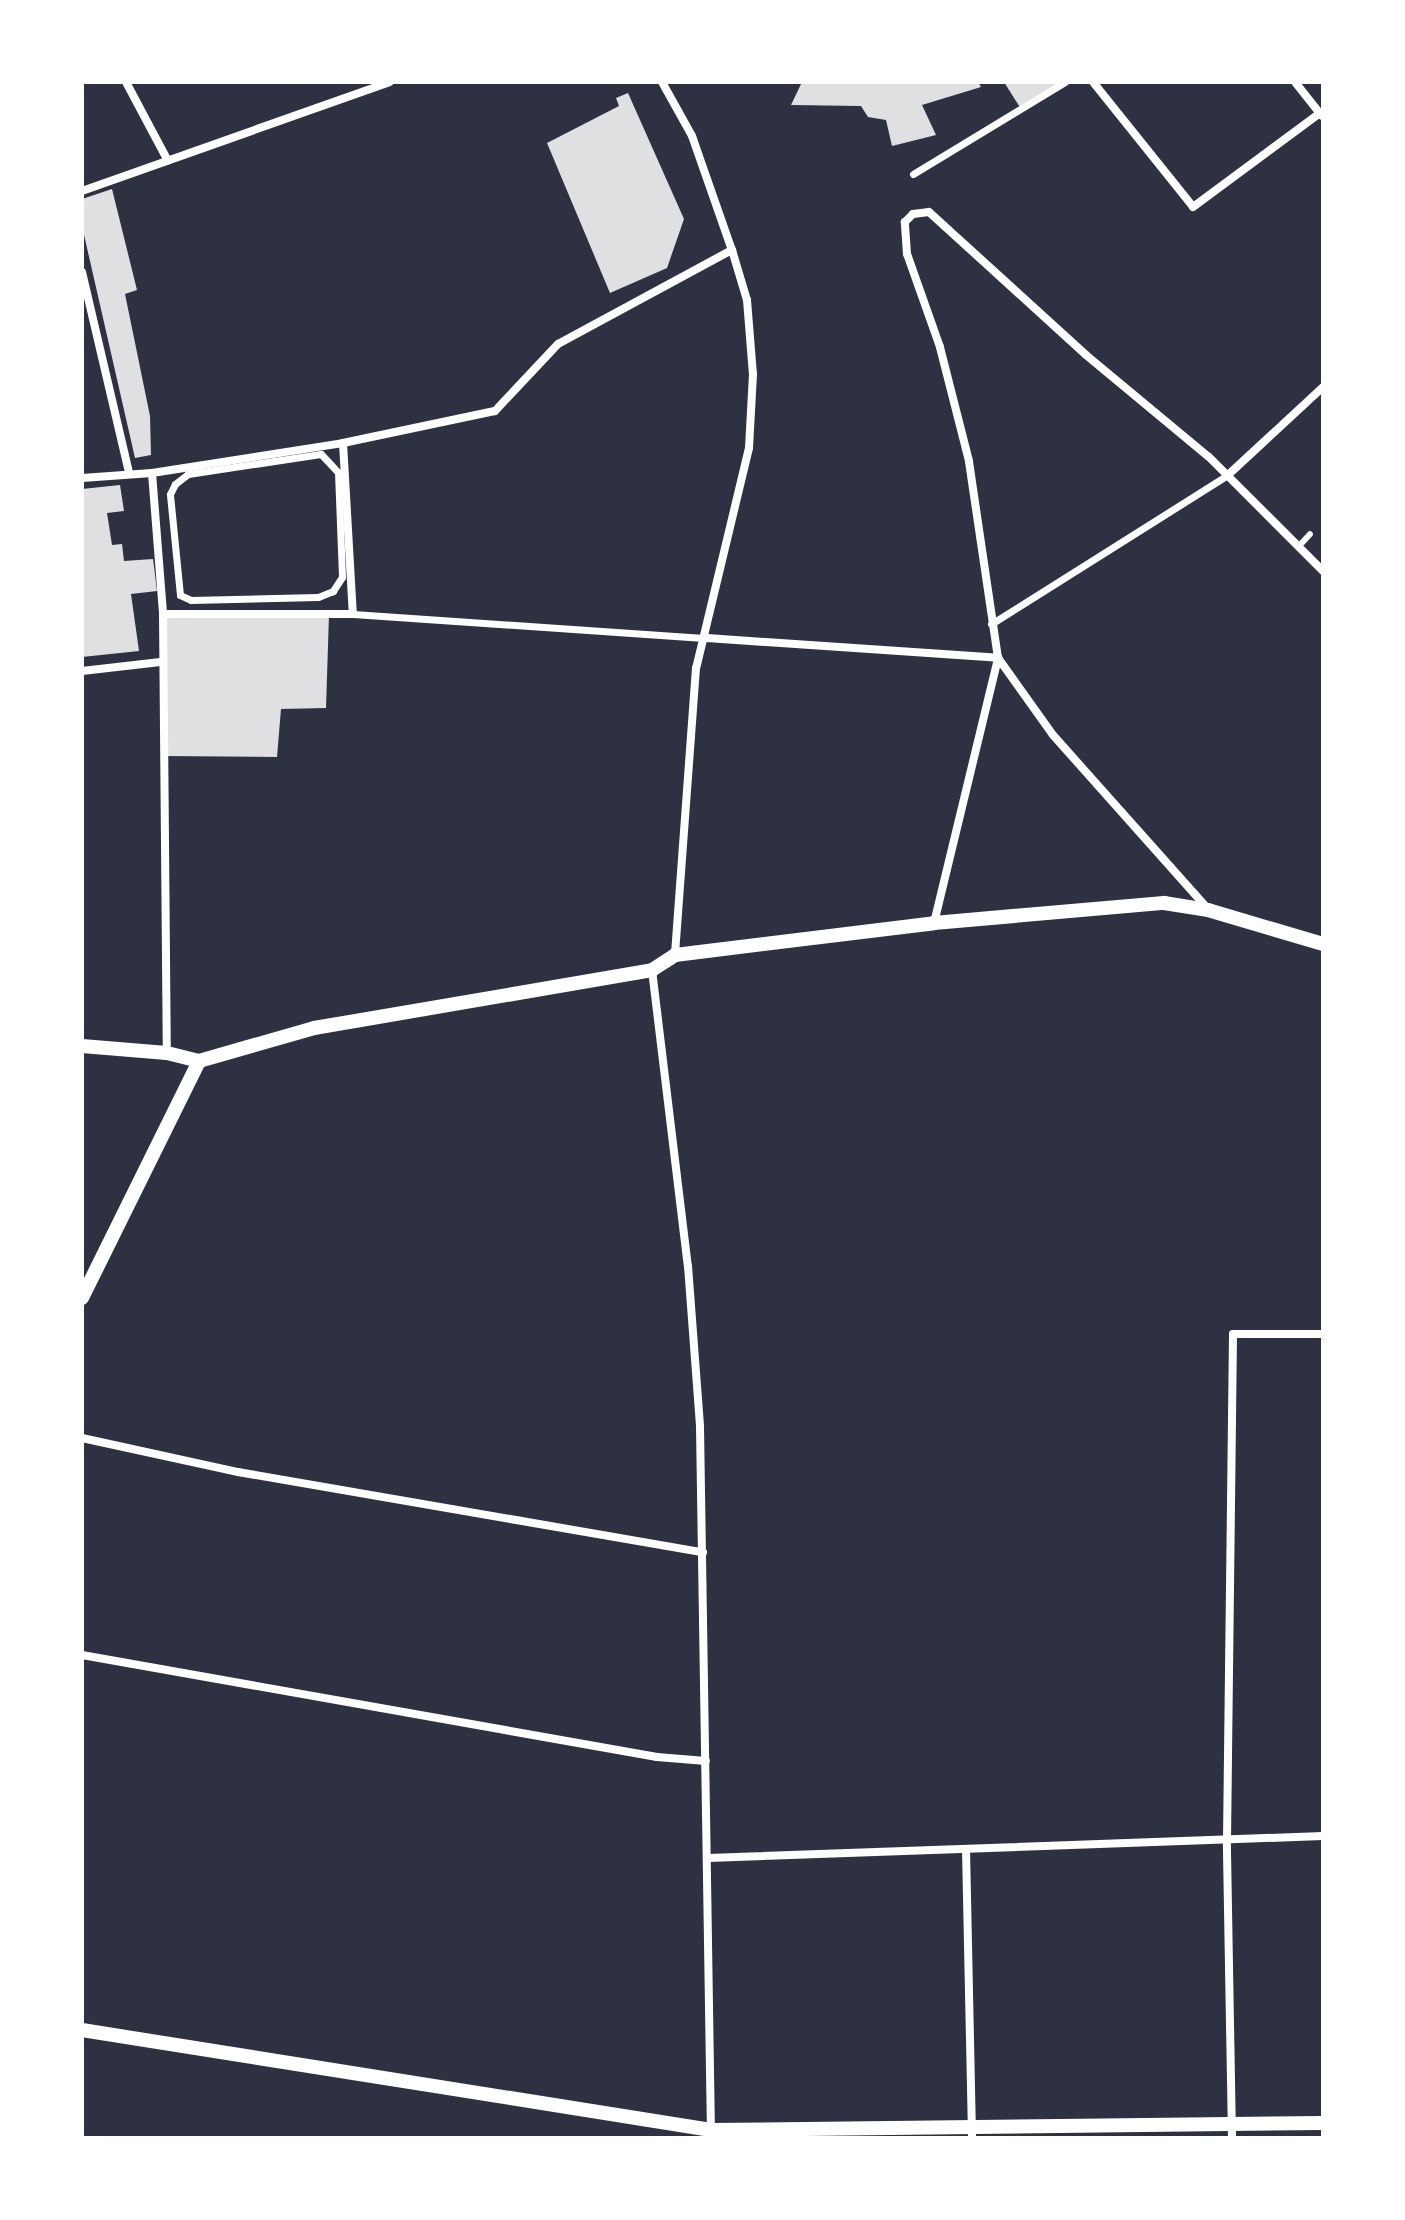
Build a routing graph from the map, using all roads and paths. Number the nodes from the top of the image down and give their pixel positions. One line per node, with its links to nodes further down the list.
1 (126, 82): 8 (street)
2 (389, 82): 8 (street)
3 (662, 82): 11 (street)
4 (1065, 82): 9 (street)
5 (1093, 82): 7 (street)
6 (1295, 82): 7 (street)
7 (1322, 115)
8 (168, 161): 10 (street)
9 (913, 174)
10 (82, 191)
11 (732, 250): 14 (street); 26 (street)
12 (82, 272): 15 (street)
13 (1323, 387): 17 (street)
14 (343, 443): 16 (street); 24 (street)
15 (129, 472): 16 (street); 18 (street)
16 (152, 473): 23 (street)
17 (1228, 475): 20 (street); 25 (street); 25 (street)
18 (82, 478)
19 (1310, 534): 20 (lane)
20 (1299, 546): 21 (street)
21 (1323, 571)
22 (318, 597): 22 (street)
23 (163, 614): 24 (street); 28 (street)
24 (353, 614): 26 (street)
25 (991, 624): 27 (street)
26 (707, 638): 27 (street); 33 (street)
27 (998, 658): 30 (street); 31 (street)
28 (160, 662): 29 (street); 36 (street)
29 (82, 671)
30 (1208, 910): 31 (street); 32 (street)
31 (934, 923): 33 (street)
32 (1323, 944)
33 (675, 955): 34 (street)
34 (652, 970): 37 (street); 41 (street)
35 (82, 1046): 36 (street)
36 (167, 1053): 37 (street)
37 (199, 1061): 38 (street)
38 (82, 1298)
39 (1323, 1334): 45 (street)
40 (82, 1438): 41 (street)
41 (703, 1552): 43 (street)
42 (82, 1655): 43 (street)
43 (706, 1761): 47 (street)
44 (1323, 1836): 45 (street)
45 (1227, 1840): 46 (street); 50 (street)
46 (966, 1849): 47 (street); 51 (street)
47 (708, 1858): 52 (street)
48 (82, 2030): 52 (street)
49 (1323, 2123): 50 (street)
50 (1232, 2131): 51 (street)
51 (972, 2132): 52 (street)
52 (711, 2134)

